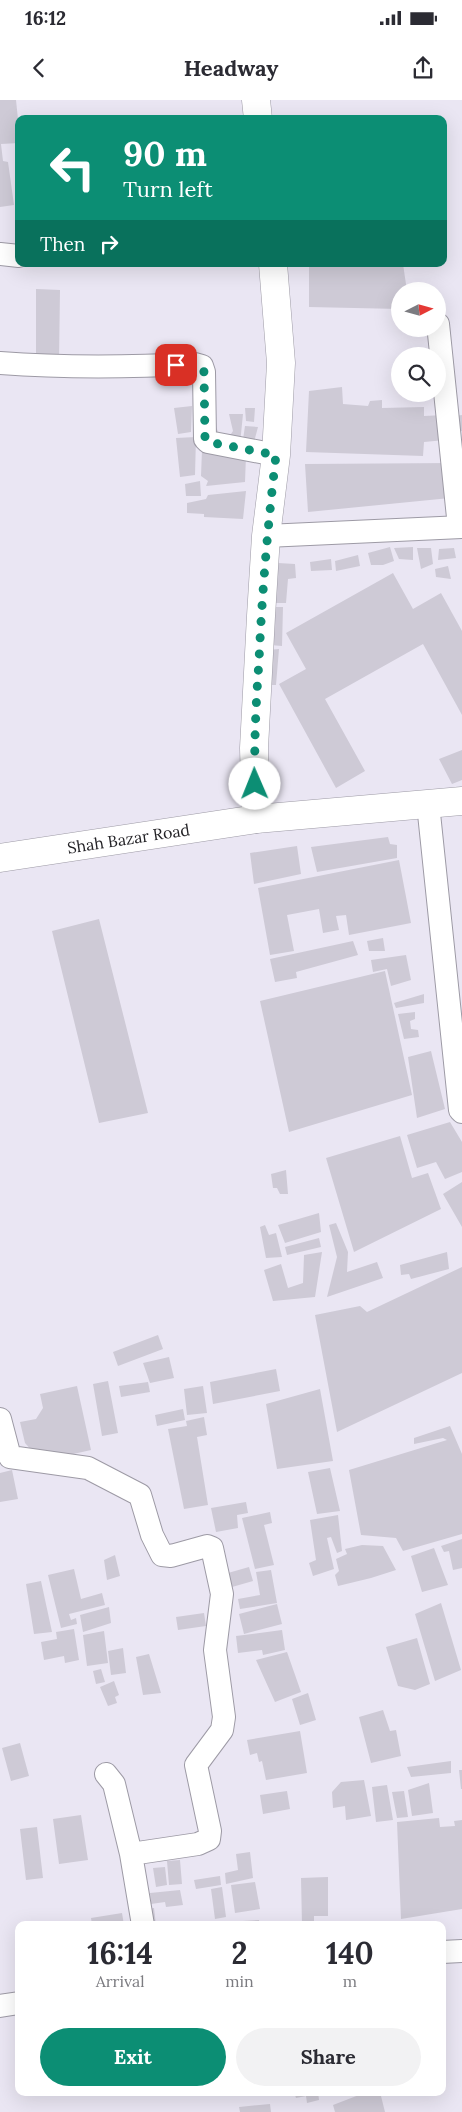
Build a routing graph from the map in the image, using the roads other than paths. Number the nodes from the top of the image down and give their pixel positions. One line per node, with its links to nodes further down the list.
1 (256, 100): 2 (main road)
2 (258, 115)
3 (0, 254): 4 (street)
4 (15, 256)
5 (273, 267): 8 (main road)
6 (440, 338): 9 (street)
7 (0, 363): 8 (street)
8 (276, 455): 10 (main road)
9 (461, 527): 10 (street)
10 (266, 536): 13 (main road)
11 (462, 801): 12 (main road, Shah Bazar Road)
12 (428, 804): 13 (main road, Shah Bazar Road); 15 (street)
13 (256, 819): 14 (main road, Shah Bazar Road)
14 (0, 858)
15 (462, 1112)
16 (0, 1419): 17 (street)
17 (5, 1459): 19 (street)
18 (106, 1774): 19 (street)
19 (131, 1854): 20 (street)
20 (142, 1921)
21 (462, 1950): 22 (street)
22 (446, 1952)
23 (15, 2004): 24 (street)
24 (0, 2006)

